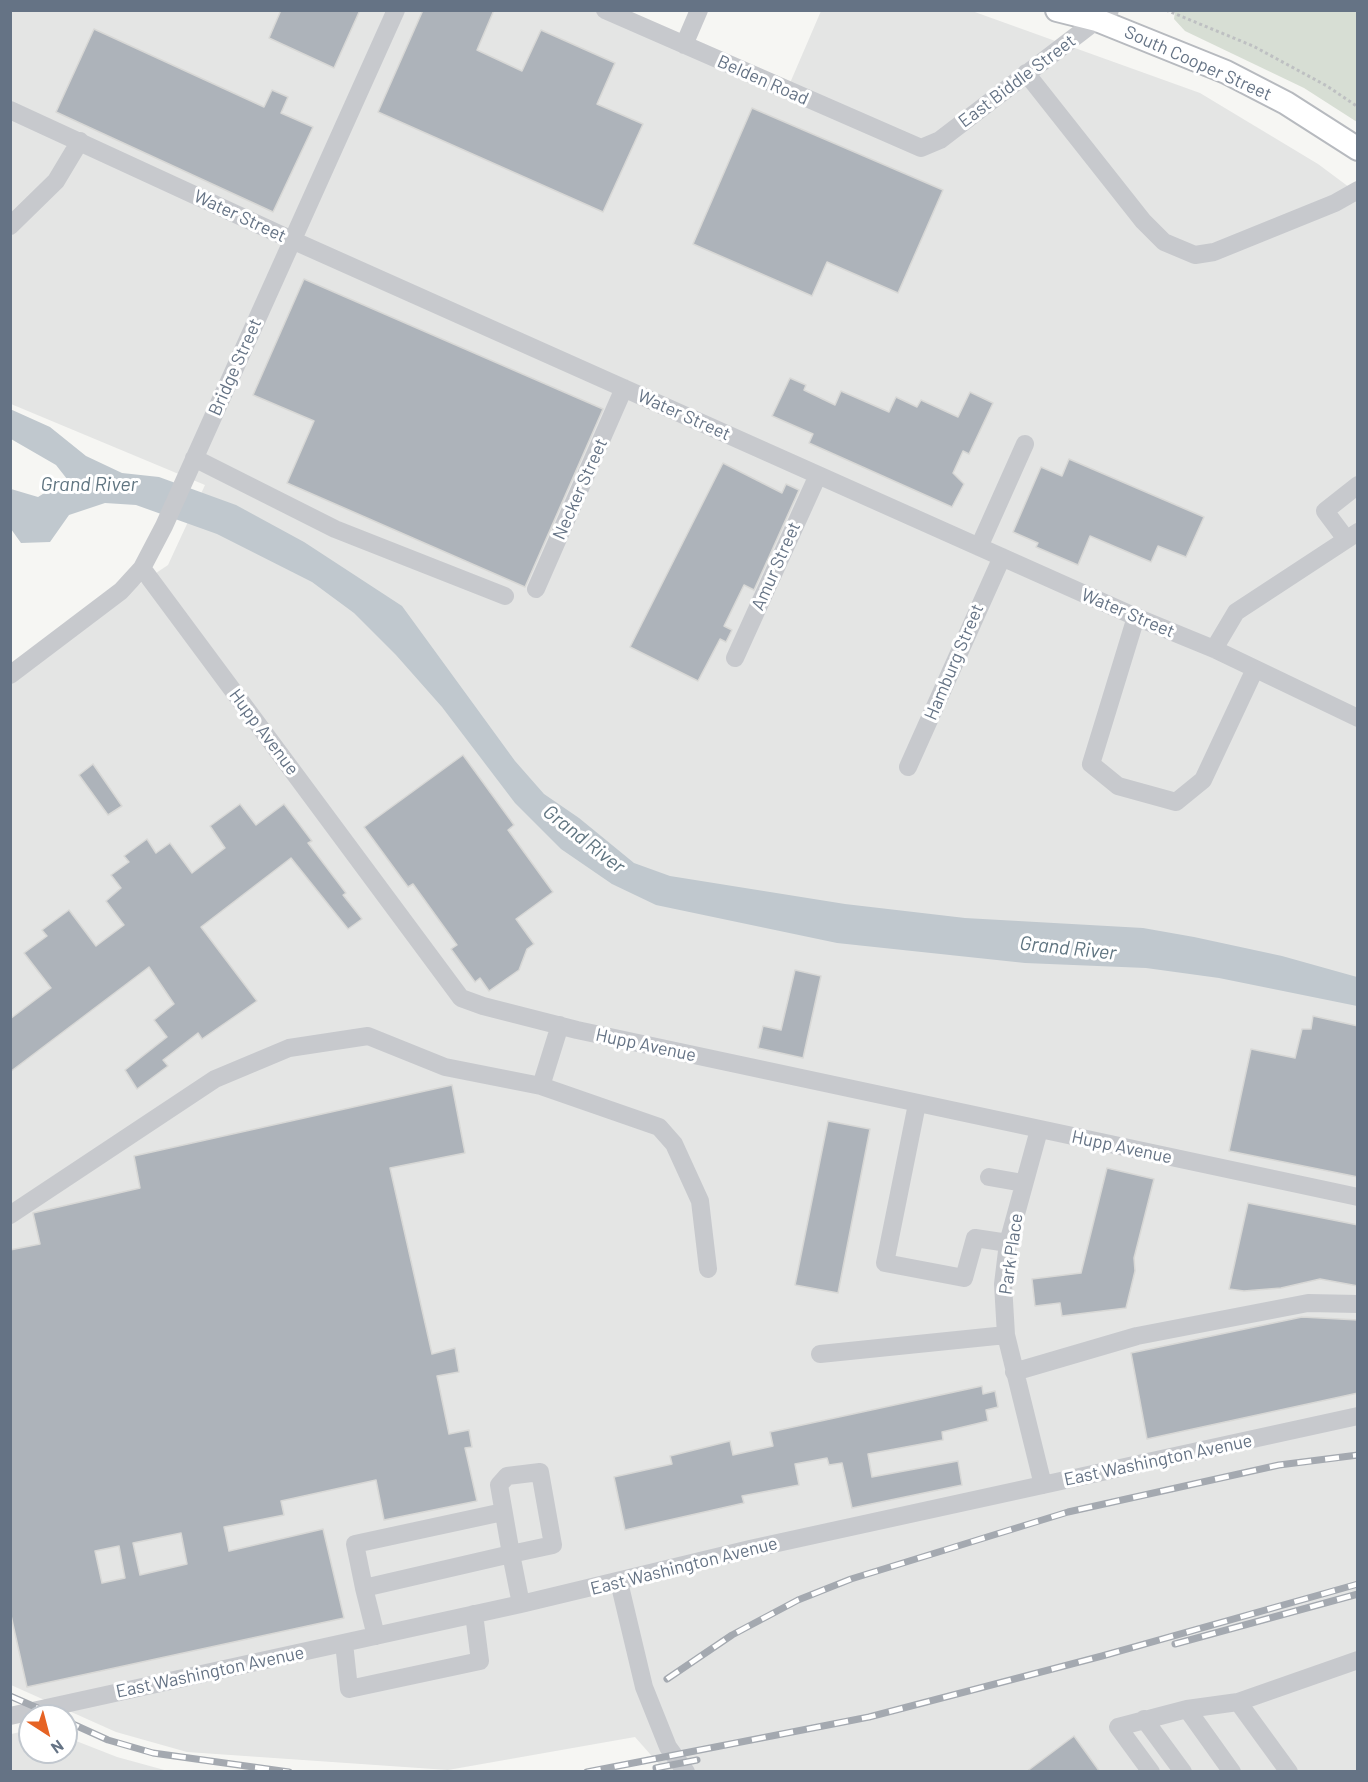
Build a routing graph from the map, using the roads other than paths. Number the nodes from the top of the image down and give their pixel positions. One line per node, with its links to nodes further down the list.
1 (396, 10): 15 (street, Bridge Street)
2 (605, 10): 6 (street, Belden Road)
3 (699, 10): 7 (street)
4 (1057, 10): 5 (main road, South Cooper Street)
5 (1096, 14): 8 (street, East Biddle Street); 12 (main road, South Cooper Street)
6 (638, 17): 7 (street, Belden Road)
7 (684, 45): 11 (street, Belden Road)
8 (1026, 73): 11 (street, East Biddle Street); 13 (street)
9 (10, 110): 10 (street, Water Street)
10 (80, 141): 14 (street); 15 (street, Water Street)
11 (921, 148)
12 (1358, 149)
13 (1358, 190)
14 (10, 226)
15 (292, 240): 16 (street, Water Street); 18 (street, Bridge Street)
16 (624, 388): 19 (street, Water Street); 25 (street, Necker Street)
17 (1025, 444): 22 (street)
18 (192, 464): 24 (street, Bridge Street); 26 (street)
19 (818, 475): 22 (street, Water Street); 29 (street, Amur Street)
20 (1358, 485): 21 (street)
21 (1352, 535): 28 (street)
22 (979, 547): 23 (street, Water Street)
23 (1002, 557): 27 (street, Water Street); 33 (street, Hamburg Street)
24 (142, 567): 31 (street, Bridge Street); 34 (street, Hupp Avenue)
25 (536, 589)
26 (505, 597)
27 (1136, 617): 28 (street, Water Street); 30 (street)
28 (1214, 649): 30 (street, Water Street)
29 (735, 658)
30 (1256, 669): 32 (street, Water Street)
31 (10, 675)
32 (1358, 718)
33 (908, 767)
34 (560, 1025): 35 (street); 36 (street, Hupp Avenue)
35 (541, 1086): 41 (street); 43 (street)
36 (917, 1104): 37 (street, Hupp Avenue); 42 (street)
37 (1039, 1130): 39 (street, Park Place); 40 (street, Hupp Avenue)
38 (989, 1177): 39 (street)
39 (1023, 1183): 42 (street, Park Place)
40 (1358, 1197)
41 (10, 1215)
42 (1008, 1243): 45 (street, Park Place)
43 (708, 1269)
44 (1358, 1305): 47 (street)
45 (1006, 1335): 46 (street); 47 (street, Park Place)
46 (820, 1354)
47 (1014, 1372): 49 (street, Park Place)
48 (1358, 1416): 49 (street, East Washington Avenue)
49 (1043, 1485): 52 (street, East Washington Avenue)
50 (504, 1512): 51 (street); 51 (street); 53 (street)
51 (511, 1554): 53 (street); 54 (street)
52 (619, 1582): 54 (street, East Washington Avenue); 63 (street)
53 (364, 1588): 56 (street)
54 (521, 1604): 55 (street, East Washington Avenue)
55 (474, 1614): 56 (street, East Washington Avenue); 57 (street)
56 (376, 1636): 57 (street, East Washington Avenue)
57 (344, 1642): 61 (street, East Washington Avenue)
58 (1358, 1660): 59 (street)
59 (1238, 1702): 60 (street); 67 (street)
60 (1187, 1709): 62 (street); 66 (street)
61 (10, 1716)
62 (1144, 1719): 64 (street); 65 (street)
63 (686, 1772)
64 (1151, 1772)
65 (1183, 1772)
66 (1232, 1772)
67 (1289, 1772)

